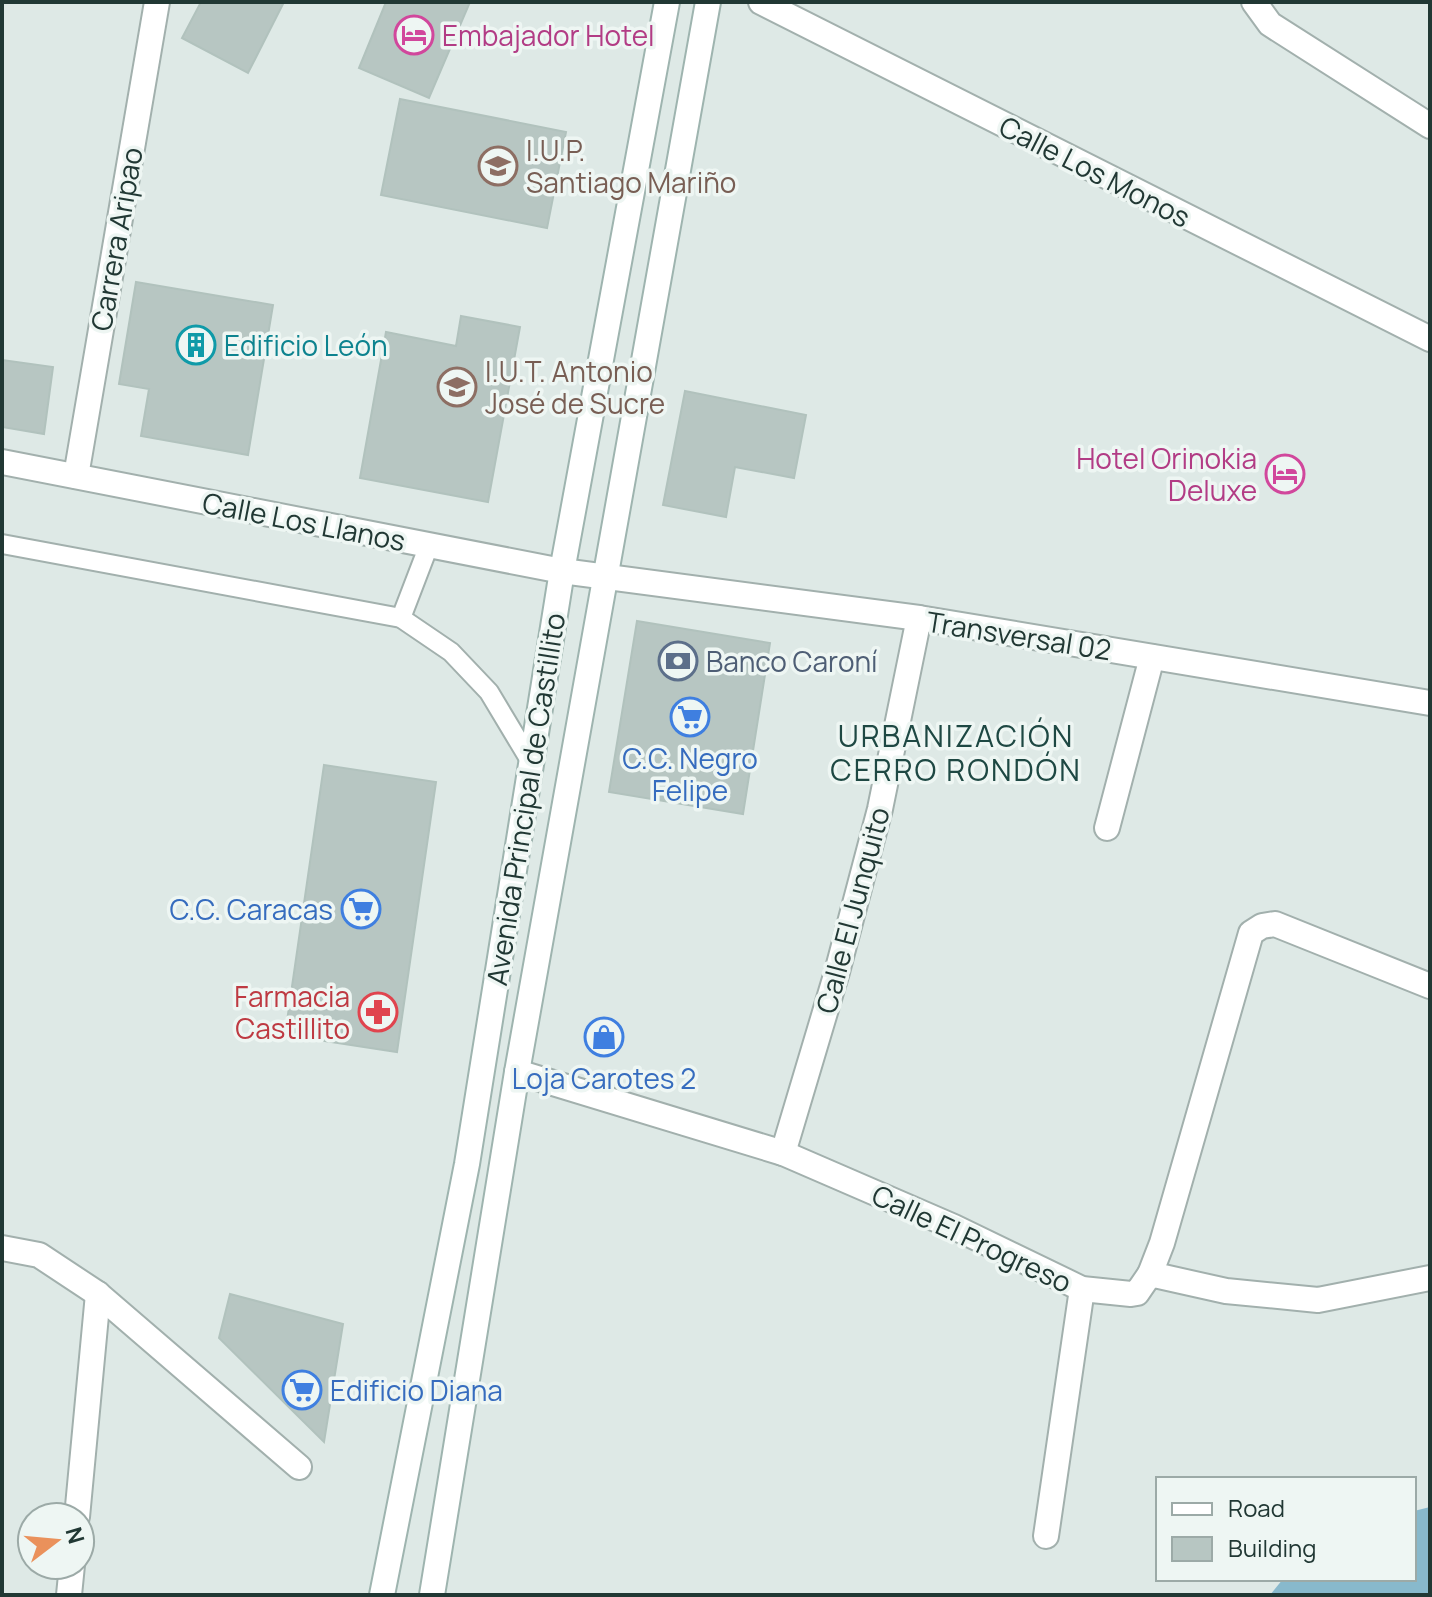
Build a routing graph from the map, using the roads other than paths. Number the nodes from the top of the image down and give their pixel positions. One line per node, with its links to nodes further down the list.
1 (157, 2): 9 (street, Carrera Aripao)
2 (667, 2): 12 (street, Avenida Principal de Castillito)
3 (708, 2): 13 (street, Avenida Principal de Castillito)
4 (761, 2): 7 (street, Calle Los Monos)
5 (1260, 5): 6 (street)
6 (1430, 126)
7 (1430, 339)
8 (2, 462): 9 (street, Calle Los Llanos)
9 (76, 476): 11 (street, Calle Los Llanos)
10 (2, 544): 14 (lane)
11 (429, 545): 12 (street, Calle Los Llanos); 14 (lane)
12 (562, 571): 13 (street, Calle Los Llanos); 18 (street, Avenida Principal de Castillito)
13 (607, 578): 15 (street, Transversal 02); 21 (street, Avenida Principal de Castillito)
14 (401, 618): 18 (lane)
15 (919, 618): 16 (street, Transversal 02); 22 (street, Calle El Junquito)
16 (1152, 657): 17 (street, Transversal 02); 19 (street)
17 (1430, 703)
18 (531, 762): 31 (street, Avenida Principal de Castillito)
19 (1107, 828)
20 (1430, 986): 24 (street)
21 (517, 1072): 22 (street, Calle El Progreso); 32 (street, Avenida Principal de Castillito)
22 (783, 1153): 26 (street, Calle El Progreso)
23 (2, 1248): 27 (street)
24 (1150, 1274): 25 (street); 26 (street, Calle El Progreso)
25 (1430, 1278)
26 (1082, 1289): 30 (street)
27 (98, 1294): 28 (street); 29 (street)
28 (299, 1467)
29 (79, 1501)
30 (1046, 1536)
31 (382, 1595)
32 (432, 1595)

